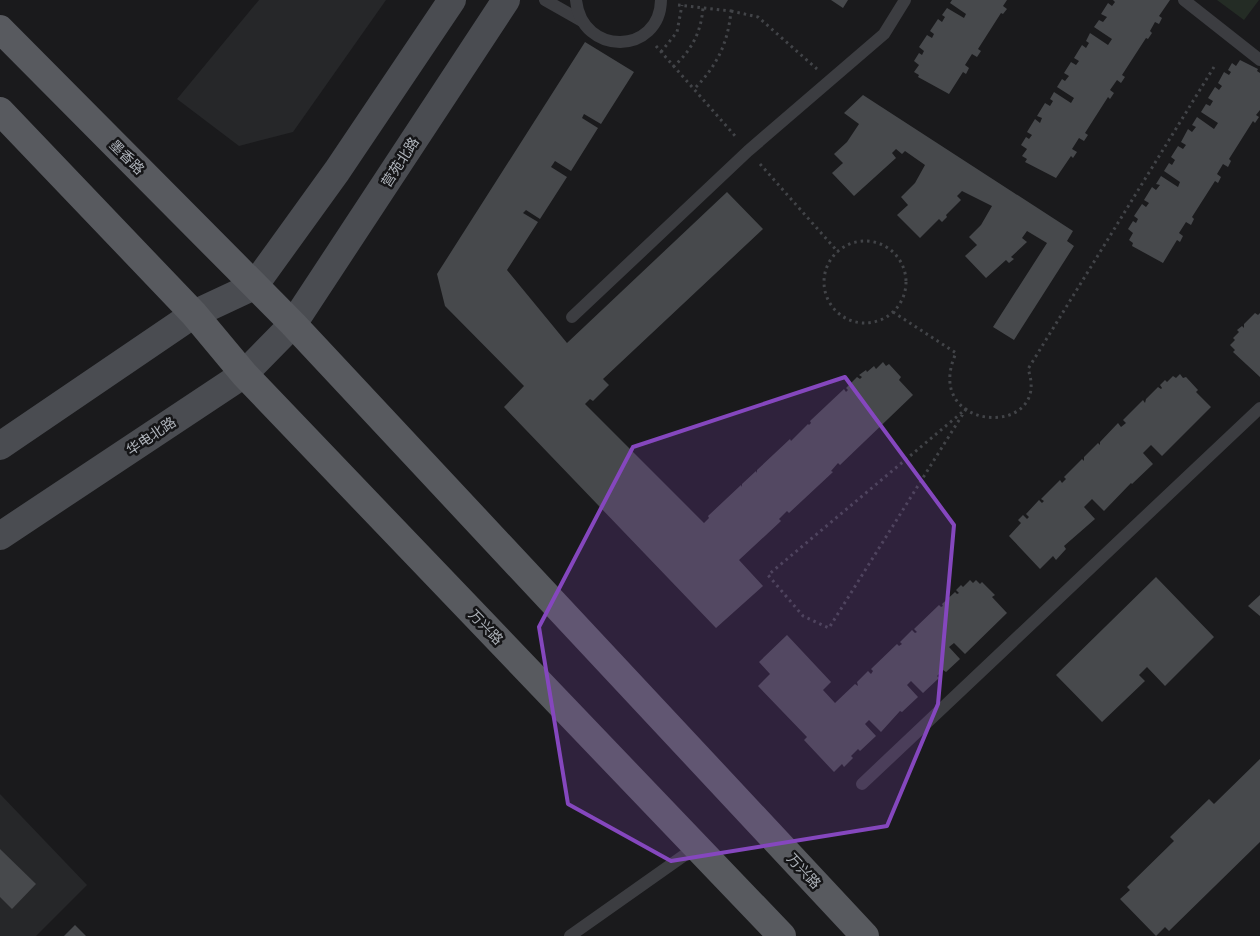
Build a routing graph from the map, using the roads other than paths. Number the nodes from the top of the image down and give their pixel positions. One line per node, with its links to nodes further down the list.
1 (452, 0): 12 (main road)
2 (506, 0): 15 (main road, 营苑北路)
3 (545, 0): 8 (lane)
4 (576, 0): 8 (lane)
5 (905, 0): 14 (lane)
6 (1184, 0): 10 (lane)
7 (661, 1): 8 (lane)
8 (582, 21)
9 (0, 29): 12 (main road, 墨香路)
10 (1260, 60)
11 (0, 111): 13 (main road)
12 (254, 286): 13 (main road); 15 (main road, 墨香路)
13 (194, 314): 16 (main road, 万兴路); 18 (main road)
14 (572, 317)
15 (293, 324): 16 (main road, 华电北路); 24 (main road, 万兴路)
16 (244, 374): 19 (main road, 华电北路); 21 (main road, 万兴路)
17 (1260, 408): 20 (lane)
18 (0, 446)
19 (0, 536)
20 (862, 784)
21 (696, 847): 22 (lane); 23 (main road, 万兴路)
22 (570, 936)
23 (782, 936)
24 (865, 936)

